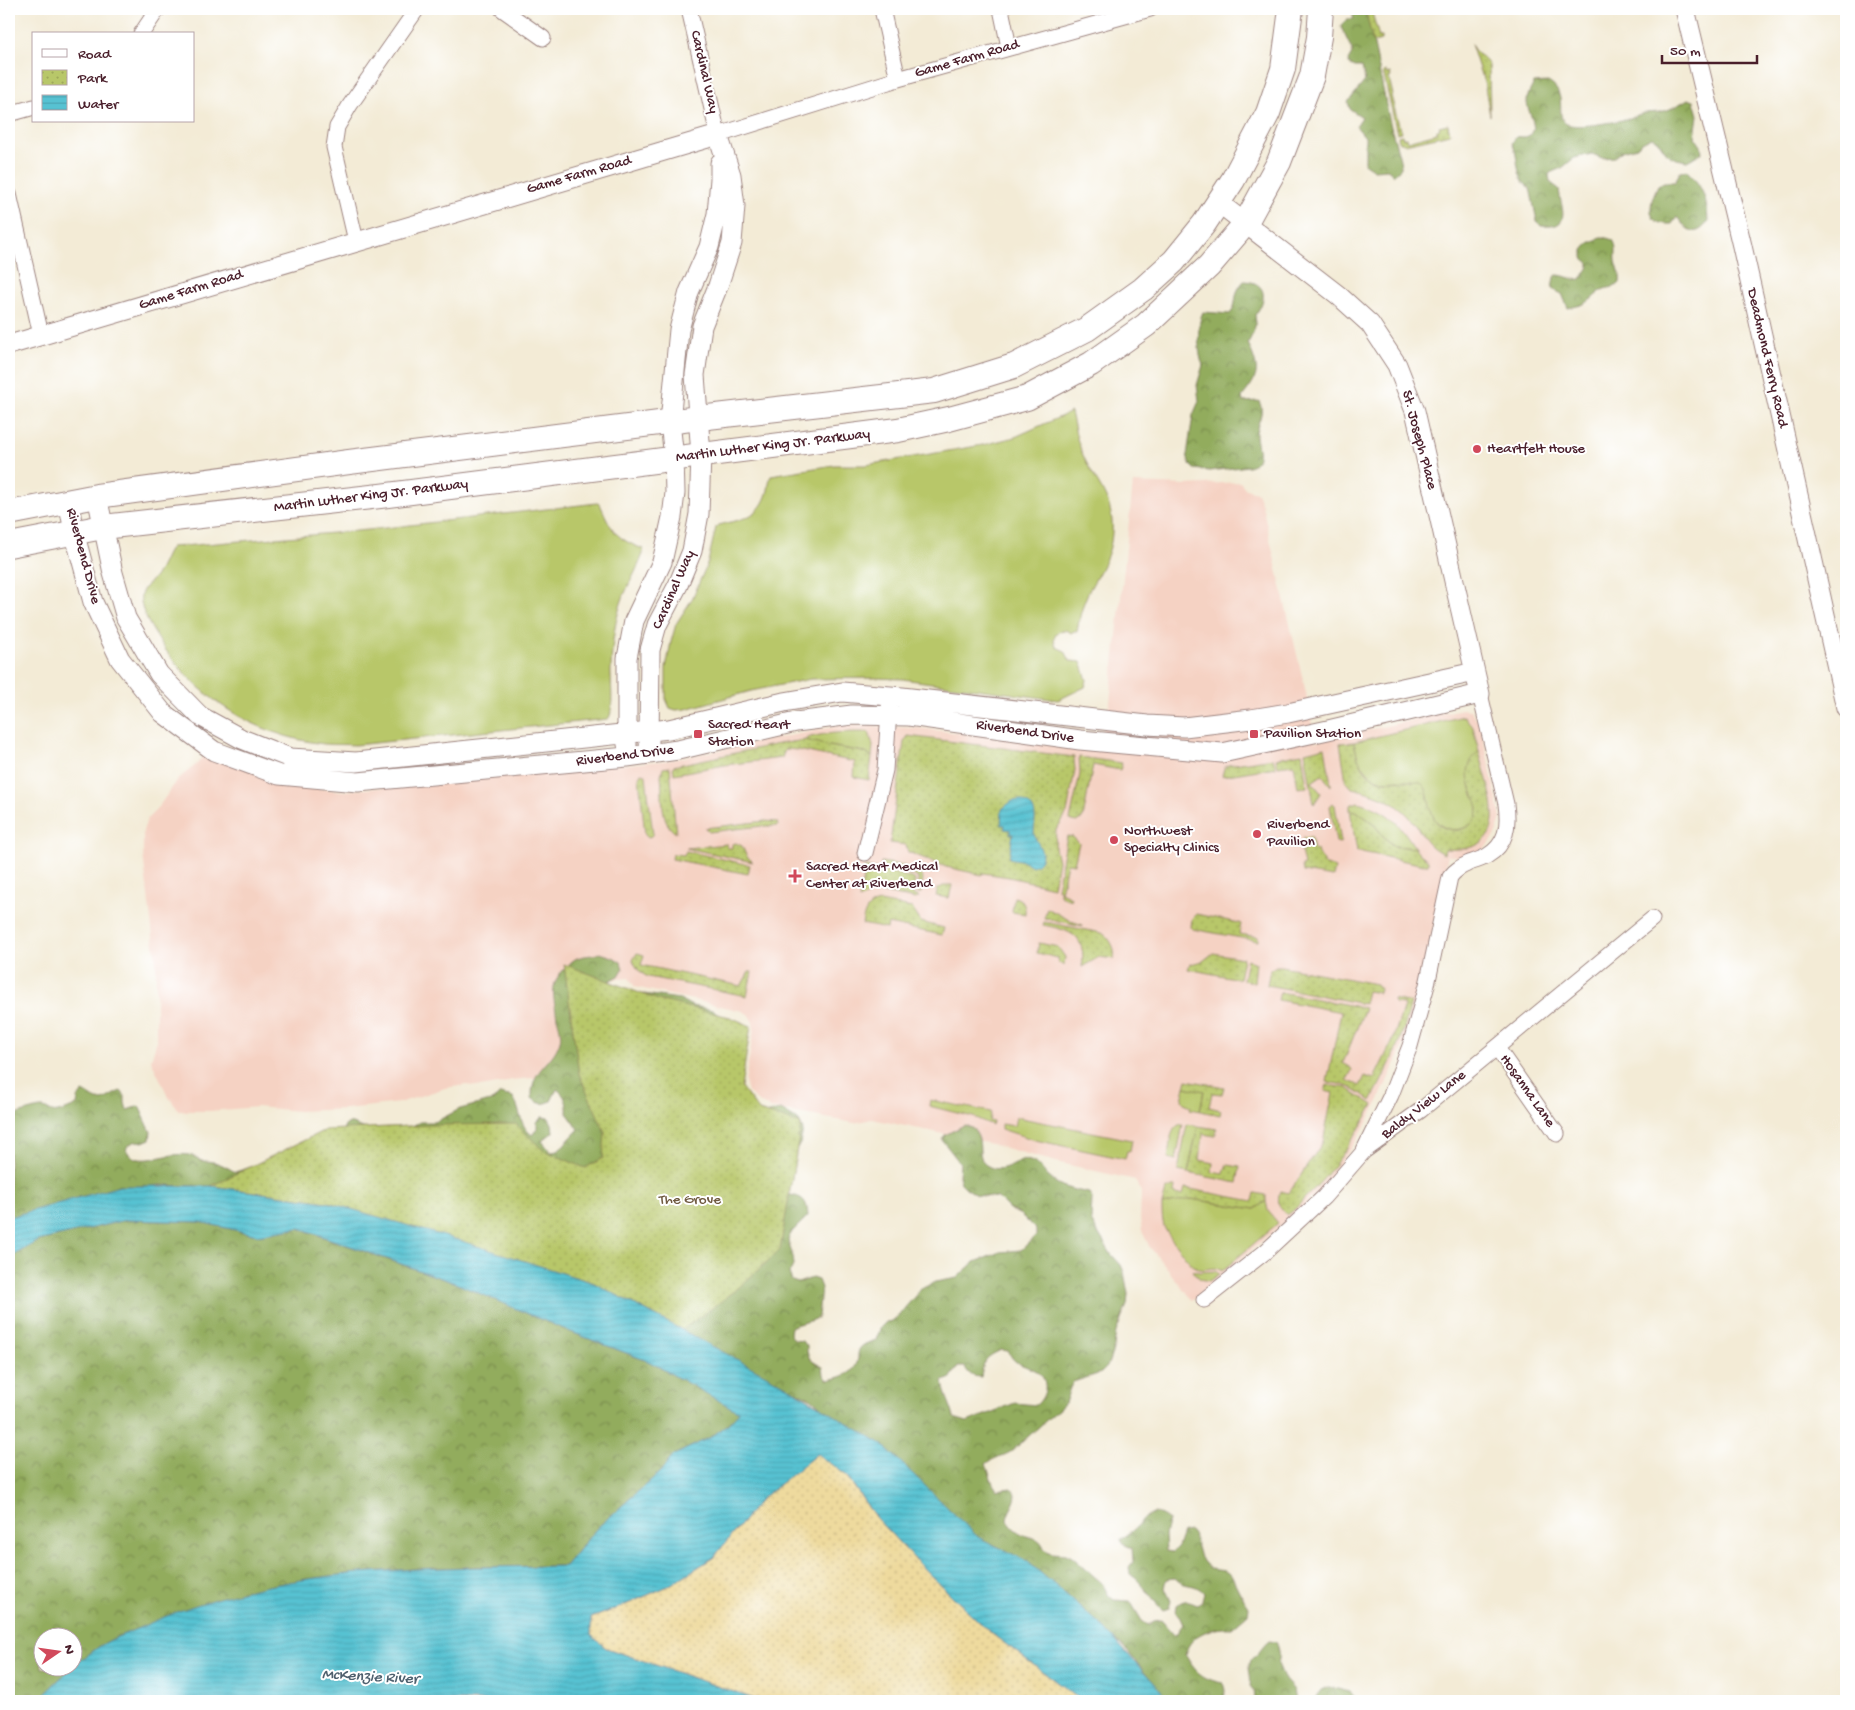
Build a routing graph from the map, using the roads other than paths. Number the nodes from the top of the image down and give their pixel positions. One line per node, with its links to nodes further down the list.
1 (158, 9): 11 (street)
2 (417, 9): 21 (street)
3 (502, 9): 12 (street)
4 (689, 9): 17 (street, Cardinal Way)
5 (882, 9): 14 (street)
6 (1001, 9): 13 (street)
7 (1150, 9): 13 (street, Game Farm Road)
8 (1291, 9): 19 (main road)
9 (1321, 9): 20 (main road, Martin Luther King Jr. Parkway)
10 (1685, 9): 37 (street, Deadmond Ferry Road)
11 (142, 32)
12 (543, 38)
13 (1010, 47): 14 (street, Game Farm Road)
14 (898, 79): 17 (street, Game Farm Road)
15 (32, 108): 16 (street)
16 (9, 114)
17 (718, 135): 21 (street, Game Farm Road); 24 (street, Cardinal Way); 25 (street, Cardinal Way)
18 (9, 194): 22 (street)
19 (1219, 203): 20 (street, St. Joseph Place); 24 (main road)
20 (1245, 224): 26 (main road, Martin Luther King Jr. Parkway); 34 (street, St. Joseph Place)
21 (356, 241): 22 (street, Game Farm Road)
22 (41, 335): 23 (street, Game Farm Road)
23 (9, 345)
24 (699, 418): 25 (main road); 26 (street, Cardinal Way)
25 (670, 422): 27 (street, Cardinal Way); 28 (main road)
26 (700, 455): 27 (main road, Martin Luther King Jr. Parkway); 39 (street, Cardinal Way)
27 (674, 458): 31 (main road, Martin Luther King Jr. Parkway); 40 (street, Cardinal Way)
28 (97, 496): 29 (main road); 31 (street, Riverbend Drive)
29 (68, 500): 30 (main road); 32 (street, Riverbend Drive)
30 (9, 513)
31 (104, 527): 32 (main road, Martin Luther King Jr. Parkway); 40 (street, Riverbend Drive)
32 (74, 532): 33 (main road, Martin Luther King Jr. Parkway); 42 (street, Riverbend Drive)
33 (9, 545)
34 (1475, 672): 35 (street, Riverbend Drive); 36 (street, St. Joseph Place)
35 (890, 696): 38 (street); 39 (street, Riverbend Drive)
36 (1482, 703): 38 (street, Riverbend Drive); 47 (street)
37 (1846, 708)
38 (888, 716): 41 (street, Riverbend Drive); 43 (street)
39 (648, 731): 40 (street, Riverbend Drive); 41 (street, Cardinal Way)
40 (626, 733): 42 (street, Cardinal Way)
41 (649, 754): 42 (street, Riverbend Drive)
42 (627, 757)
43 (865, 853)
44 (1652, 919): 45 (street, Baldy View Lane)
45 (1497, 1048): 46 (street, Hosanna Lane); 47 (street, Baldy View Lane)
46 (1557, 1134)
47 (1364, 1151): 48 (street, Baldy View Lane)
48 (1204, 1300)

